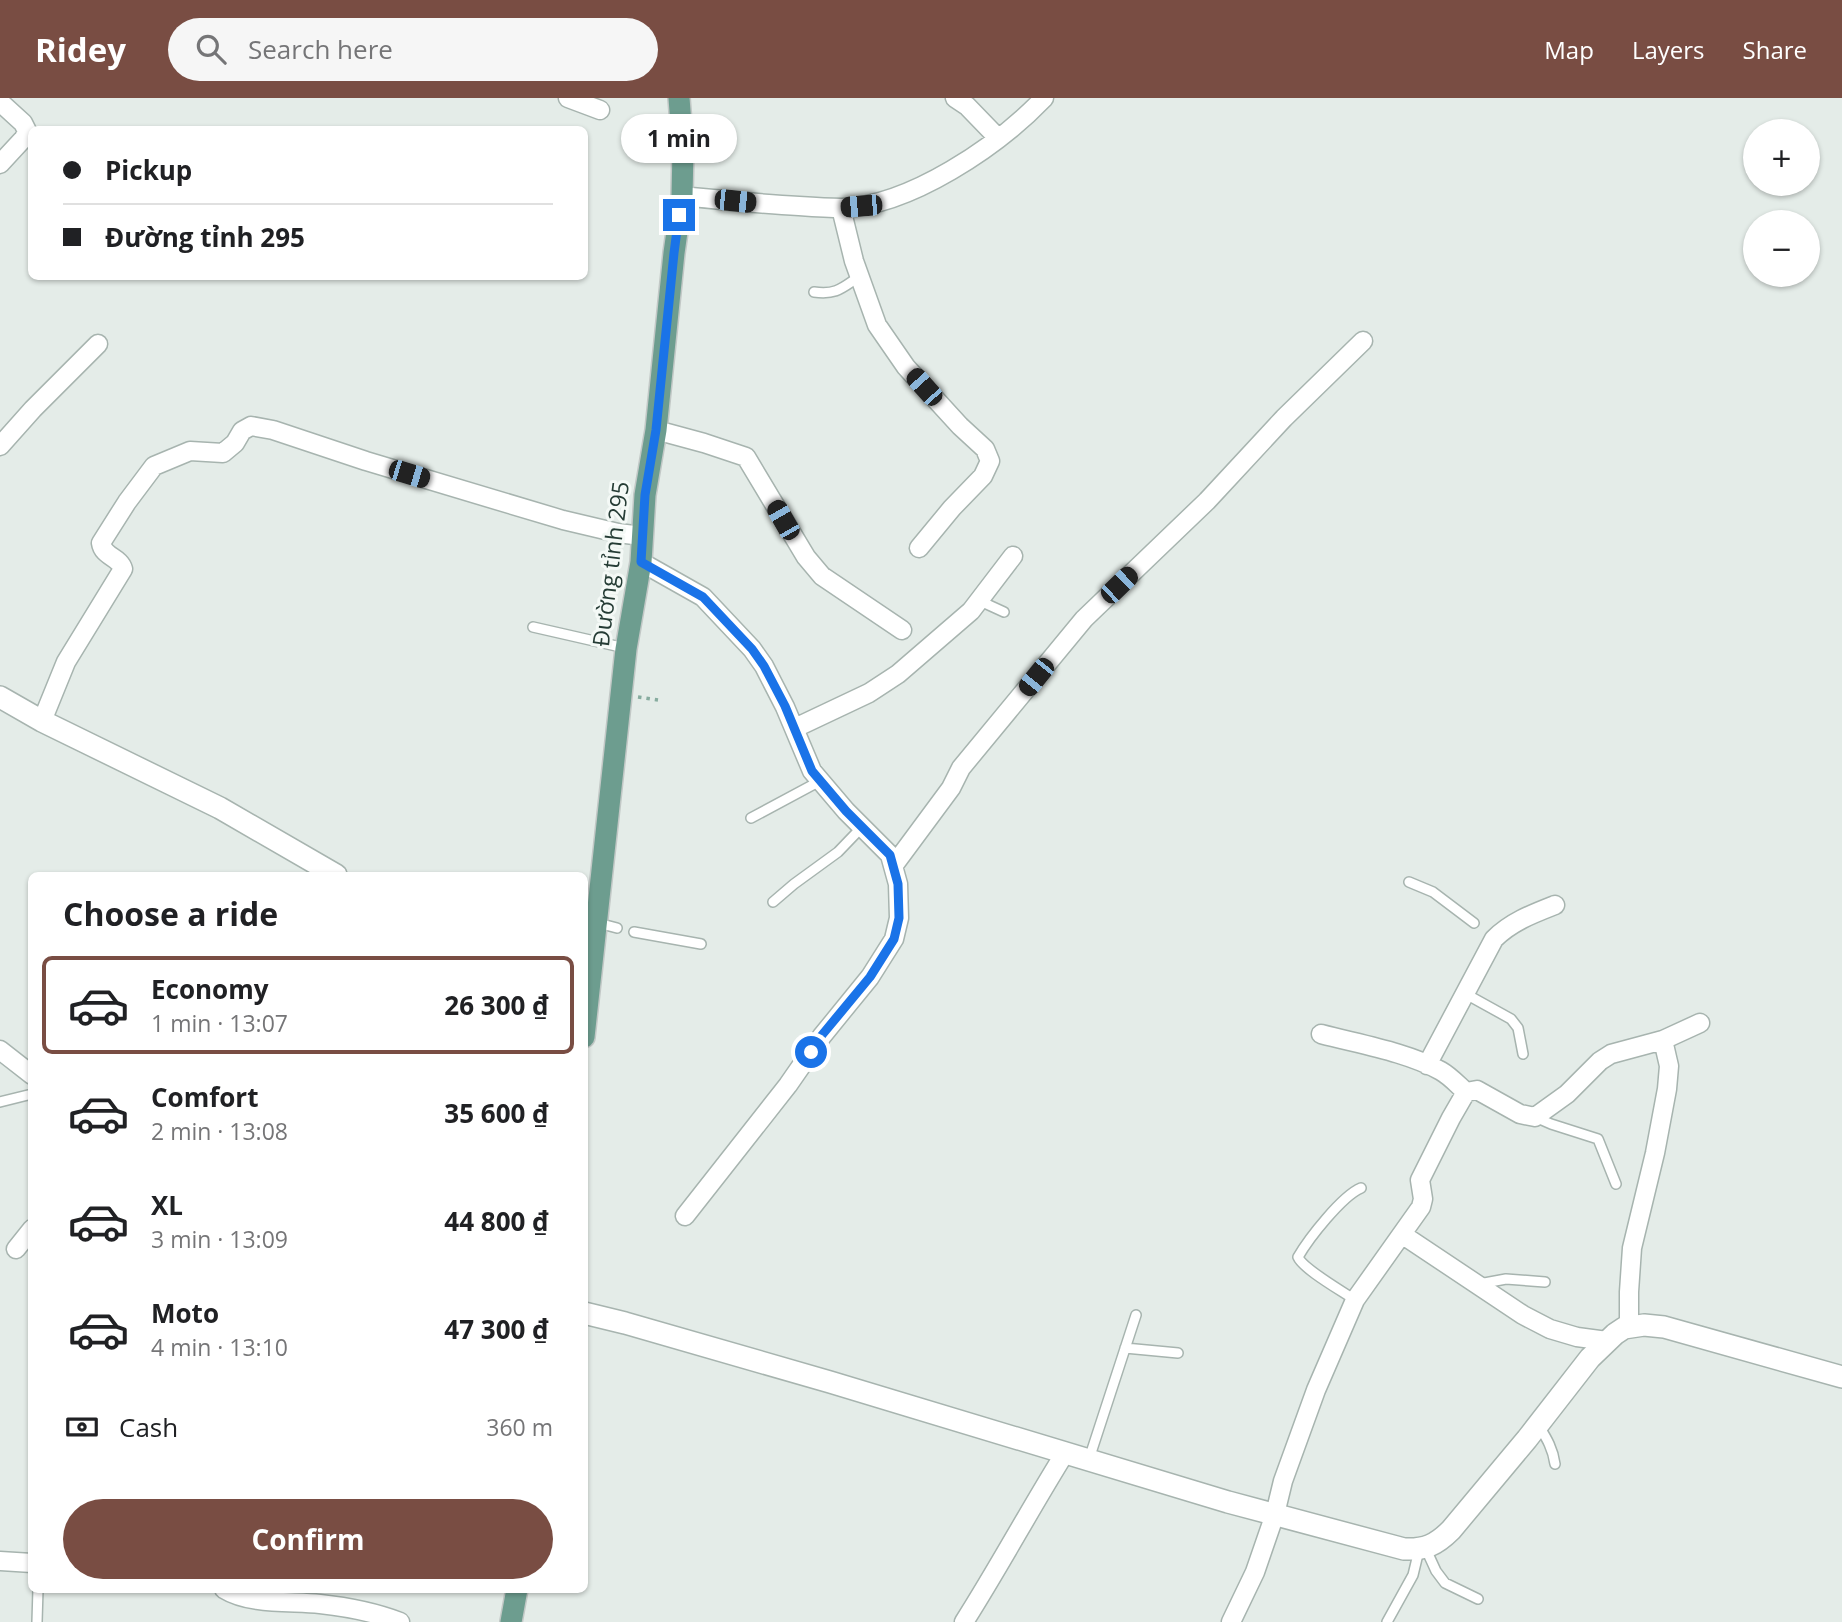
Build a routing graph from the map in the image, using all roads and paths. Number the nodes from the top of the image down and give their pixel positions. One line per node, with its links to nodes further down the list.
1 (568, 98): 6 (street)
2 (679, 98): 9 (main road, Đường tỉnh 295)
3 (955, 98): 7 (street)
4 (1044, 98): 7 (street)
5 (0, 102): 8 (street)
6 (600, 110)
7 (998, 138): 10 (street)
8 (0, 164)
9 (682, 196): 10 (street); 15 (main road, Đường tỉnh 295)
10 (841, 208): 11 (street)
11 (860, 275): 12 (lane); 18 (street)
12 (814, 292)
13 (1363, 341): 32 (street)
14 (98, 344): 16 (street)
15 (656, 430): 17 (main road, Đường tỉnh 295); 24 (street)
16 (0, 446)
17 (642, 536): 20 (main road, Đường tỉnh 295); 27 (street)
18 (919, 548)
19 (1013, 556): 21 (street)
20 (641, 562): 25 (main road, Đường tỉnh 295); 28 (street)
21 (980, 601): 22 (lane); 28 (street)
22 (1004, 612)
23 (533, 627): 25 (lane)
24 (902, 630)
25 (626, 649): 41 (main road, Đường tỉnh 295)
26 (0, 697): 27 (street)
27 (42, 721): 33 (street)
28 (795, 728): 29 (street)
29 (820, 781): 30 (lane); 31 (street)
30 (751, 818)
31 (862, 827): 32 (street); 35 (lane)
32 (894, 865): 55 (street)
33 (331, 872)
34 (1409, 882): 37 (lane)
35 (773, 902)
36 (1555, 905): 40 (street)
37 (1474, 923)
38 (634, 932): 39 (lane)
39 (701, 943)
40 (1464, 993): 46 (lane); 47 (street)
41 (588, 1000)
42 (1700, 1023): 44 (street)
43 (1321, 1034): 47 (street)
44 (1663, 1040): 52 (street); 64 (street)
45 (0, 1050): 48 (street)
46 (1523, 1054)
47 (1427, 1065): 49 (street)
48 (28, 1072)
49 (1466, 1091): 52 (street); 57 (street)
50 (28, 1095): 51 (lane)
51 (0, 1102)
52 (1535, 1117): 53 (lane)
53 (1616, 1184)
54 (1361, 1188): 61 (lane)
55 (685, 1216)
56 (28, 1234): 58 (street)
57 (1403, 1235): 60 (street); 61 (street)
58 (16, 1249)
59 (1545, 1282): 60 (lane)
60 (1477, 1284): 65 (street)
61 (1355, 1300): 73 (street)
62 (588, 1314): 70 (street)
63 (1136, 1315): 66 (lane)
64 (1629, 1328): 65 (street); 68 (street)
65 (1607, 1341): 69 (street)
66 (1125, 1348): 67 (lane); 71 (lane)
67 (1178, 1353)
68 (1842, 1377)
69 (1538, 1425): 72 (lane); 74 (street)
70 (1065, 1453): 71 (street); 84 (street)
71 (1088, 1461): 73 (street)
72 (1555, 1464)
73 (1275, 1514): 74 (street); 85 (street)
74 (1422, 1548): 80 (lane); 86 (lane)
75 (0, 1561): 76 (street)
76 (28, 1563)
77 (38, 1593): 81 (lane)
78 (232, 1593): 82 (street)
79 (516, 1593): 83 (main road)
80 (1478, 1599)
81 (37, 1622)
82 (400, 1622)
83 (511, 1622)
84 (964, 1622)
85 (1231, 1622)
86 (1387, 1622)

